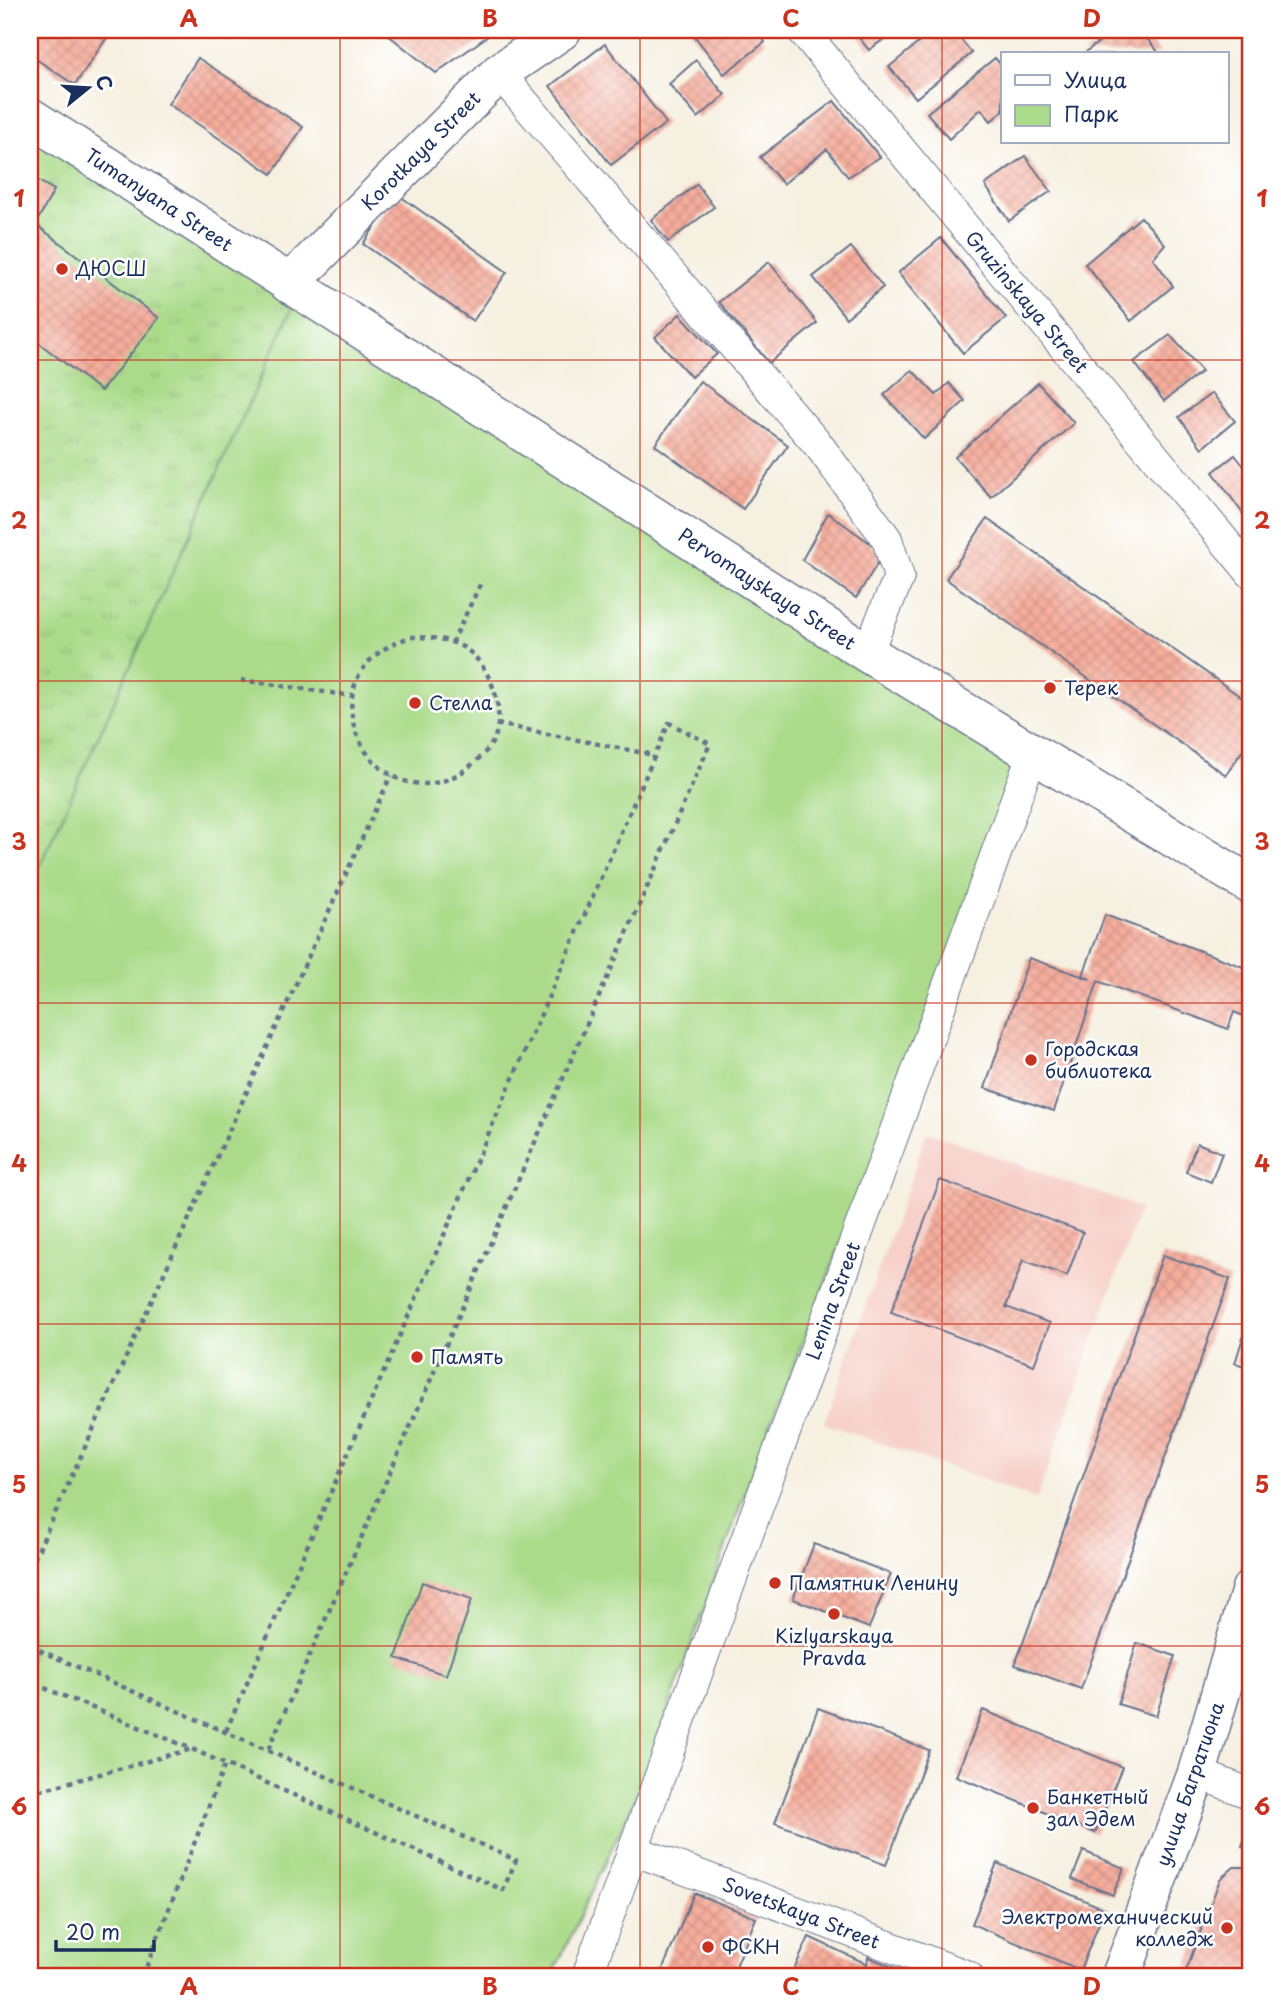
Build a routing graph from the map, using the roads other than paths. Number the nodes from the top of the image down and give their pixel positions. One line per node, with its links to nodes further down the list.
1 (562, 30): 3 (main road, Korotkaya Street)
2 (802, 30): 6 (street, Gruzinskaya Street)
3 (499, 74): 5 (main road, Korotkaya Street); 7 (street)
4 (30, 117): 5 (main road, Tumanyana Street)
5 (289, 284): 7 (main road, Pervomayskaya Street)
6 (1251, 573)
7 (867, 653): 8 (main road, Pervomayskaya Street)
8 (1033, 752): 9 (main road, Pervomayskaya Street); 13 (street, Lenina Street)
9 (1251, 885)
10 (1251, 1589): 11 (main road, улица Багратиона)
11 (1197, 1773): 12 (street); 16 (main road, улица Багратиона)
12 (1251, 1794)
13 (633, 1850): 14 (street, Lenina Street); 15 (street, Sovetskaya Street)
14 (587, 1976)
15 (968, 1976)
16 (1121, 1976)

